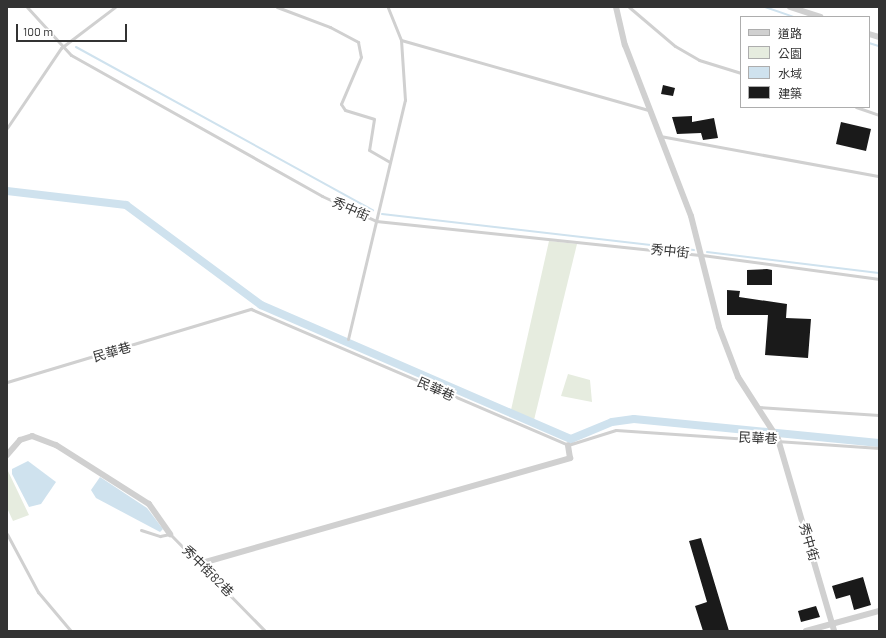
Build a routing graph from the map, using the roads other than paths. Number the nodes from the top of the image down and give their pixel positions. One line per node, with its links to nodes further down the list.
1 (27, 7): 10 (lane)
2 (115, 7): 10 (lane)
3 (277, 7): 17 (lane)
4 (388, 7): 9 (lane)
5 (616, 7): 12 (street, 秀中街)
6 (630, 7): 11 (lane)
7 (790, 7): 8 (street)
8 (817, 16)
9 (401, 40): 12 (lane); 17 (lane)
10 (61, 48): 15 (lane); 19 (lane, 秀中街)
11 (740, 73)
12 (650, 108): 16 (street, 秀中街)
13 (859, 108): 14 (lane)
14 (879, 115)
15 (7, 128)
16 (660, 136): 18 (lane); 20 (street, 秀中街)
17 (390, 162): 19 (lane)
18 (879, 176)
19 (376, 221): 20 (lane, 秀中街); 22 (lane)
20 (702, 255): 21 (lane, 秀中街); 24 (street, 秀中街)
21 (879, 279)
22 (348, 339)
23 (7, 382): 27 (lane, 民華巷)
24 (756, 407): 25 (lane); 26 (street, 秀中街)
25 (879, 415)
26 (778, 439): 27 (lane, 民華巷); 28 (lane, 民華巷); 35 (street, 秀中街)
27 (568, 445): 33 (street)
28 (879, 448)
29 (7, 455): 32 (street)
30 (141, 530): 32 (lane)
31 (7, 534): 36 (lane)
32 (170, 534): 33 (lane, 秀中街82巷)
33 (202, 563): 37 (lane, 秀中街82巷)
34 (879, 611): 35 (street)
35 (832, 623): 38 (street); 39 (street, 秀中街)
36 (71, 631)
37 (265, 631)
38 (806, 631)
39 (834, 631)

